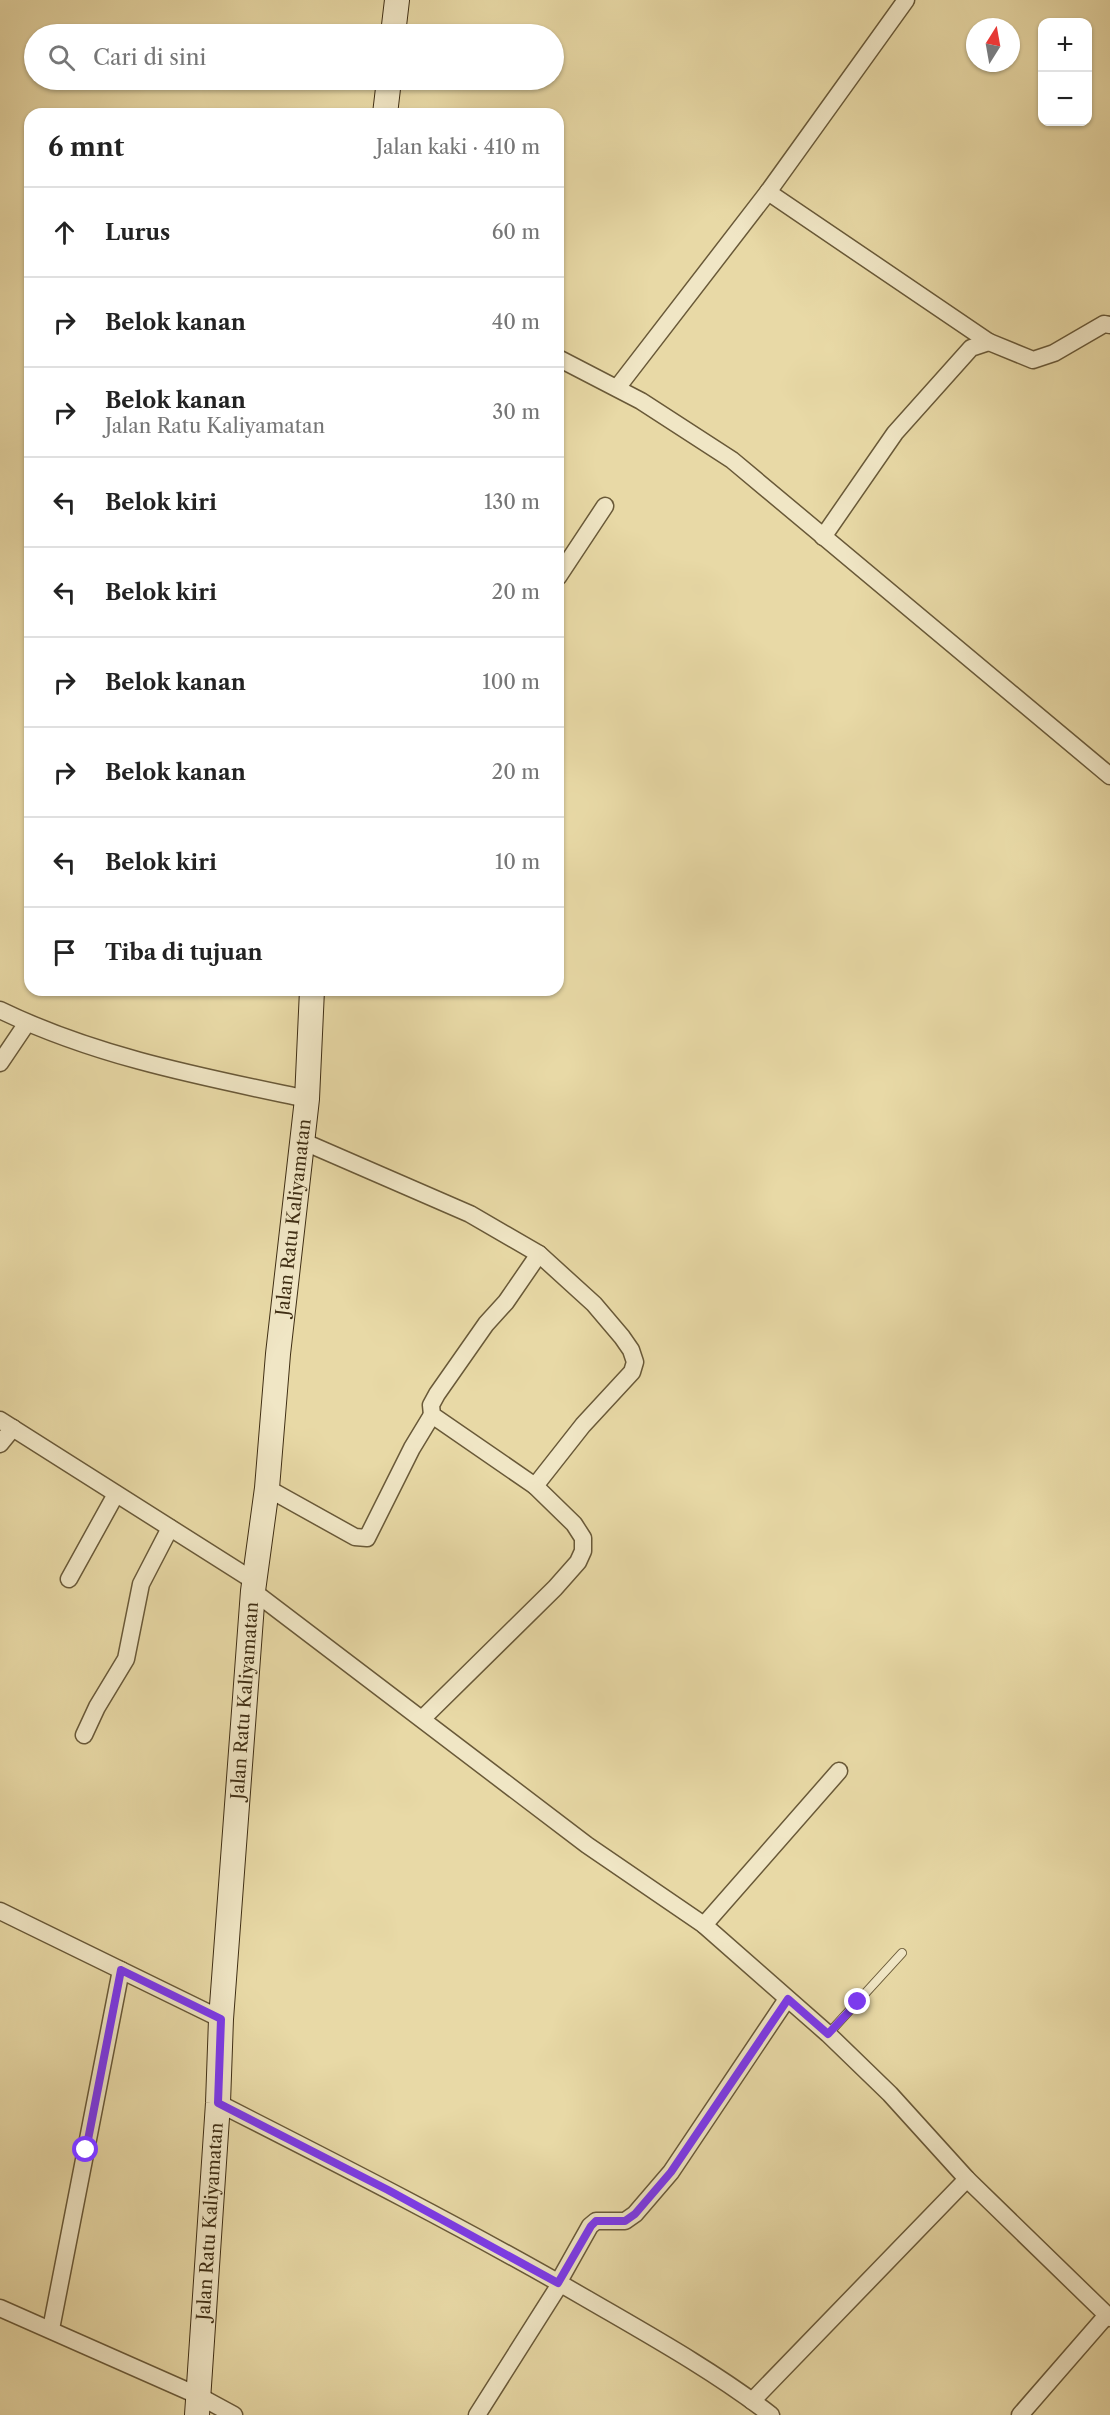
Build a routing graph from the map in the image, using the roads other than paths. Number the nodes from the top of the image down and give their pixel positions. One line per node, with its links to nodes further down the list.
1 (397, 0): 3 (main road)
2 (906, 0): 6 (street)
3 (394, 24)
4 (388, 90): 5 (main road)
5 (386, 108)
6 (768, 192): 8 (street); 10 (street)
7 (1110, 324): 8 (street)
8 (989, 342): 12 (street)
9 (564, 361): 10 (street)
10 (617, 388): 12 (street)
11 (605, 506): 13 (street)
12 (823, 537): 14 (street)
13 (564, 568)
14 (1110, 776)
15 (312, 996): 19 (main road, Jalan Ratu Kaliyamatan)
16 (0, 1010): 17 (street)
17 (27, 1023): 18 (street); 19 (street)
18 (0, 1063)
19 (307, 1099): 20 (main road, Jalan Ratu Kaliyamatan)
20 (302, 1142): 21 (street); 26 (main road, Jalan Ratu Kaliyamatan)
21 (539, 1254): 22 (street); 25 (street)
22 (432, 1415): 25 (street); 26 (street)
23 (6, 1424): 24 (street); 27 (street)
24 (0, 1444)
25 (535, 1486): 31 (street)
26 (267, 1488): 30 (main road, Jalan Ratu Kaliyamatan)
27 (116, 1494): 28 (street); 29 (street)
28 (170, 1528): 30 (street); 32 (street)
29 (69, 1579)
30 (254, 1586): 31 (street); 39 (main road, Jalan Ratu Kaliyamatan)
31 (422, 1719): 35 (street)
32 (84, 1735)
33 (839, 1771): 35 (street)
34 (0, 1911): 37 (street)
35 (704, 1925): 38 (street)
36 (902, 1953): 40 (lane)
37 (121, 1970): 39 (street); 46 (street)
38 (788, 1999): 40 (street); 43 (street)
39 (221, 2019): 41 (main road, Jalan Ratu Kaliyamatan)
40 (828, 2034): 42 (street)
41 (218, 2103): 43 (street); 48 (main road, Jalan Ratu Kaliyamatan)
42 (967, 2179): 45 (street); 47 (street)
43 (559, 2283): 47 (street); 50 (street)
44 (0, 2308): 46 (street)
45 (1108, 2317): 52 (street)
46 (51, 2329): 48 (street)
47 (752, 2401): 51 (street)
48 (198, 2405): 49 (street)
49 (234, 2415)
50 (477, 2415)
51 (771, 2415)
52 (1020, 2415)

